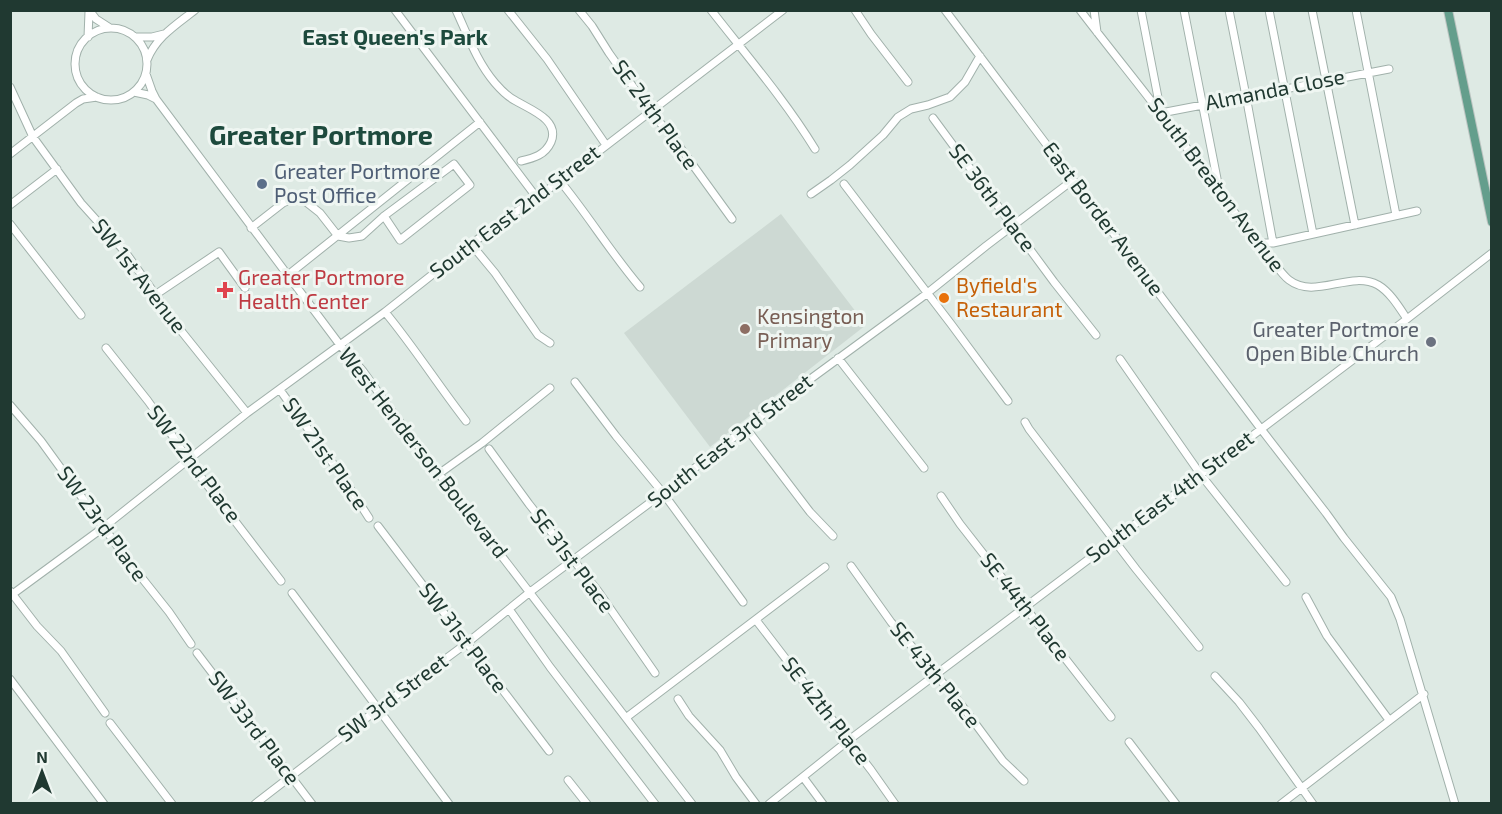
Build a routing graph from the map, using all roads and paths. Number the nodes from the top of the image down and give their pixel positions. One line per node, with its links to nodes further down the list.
1 (195, 10): 22 (street)
2 (395, 10): 45 (street)
3 (456, 10): 51 (street)
4 (508, 10): 47 (street)
5 (579, 10): 42 (street, SE 24th Place)
6 (711, 10): 25 (street)
7 (783, 10): 25 (street, South East 2nd Street)
8 (855, 10): 33 (street)
9 (945, 10): 26 (street, East Border Avenue)
10 (1080, 10): 21 (street, South Breaton Avenue)
11 (1094, 10): 21 (street)
12 (1142, 10): 43 (street)
13 (1184, 10): 41 (street)
14 (1229, 10): 37 (street)
15 (1269, 10): 35 (street)
16 (1312, 10): 31 (street)
17 (1356, 10): 29 (street)
18 (1448, 10): 65 (main road)
19 (89, 11): 20 (street); 23 (street)
20 (110, 28): 23 (street); 24 (street)
21 (1098, 33): 43 (street, South Breaton Avenue)
22 (164, 34): 24 (street); 27 (street)
23 (88, 37): 32 (street)
24 (136, 37): 27 (street)
25 (738, 45): 42 (street, South East 2nd Street); 48 (street)
26 (980, 56): 54 (street, East Border Avenue); 57 (street)
27 (147, 60): 30 (street)
28 (1389, 69): 29 (street, Almanda Close)
29 (1368, 73): 31 (street, Almanda Close); 62 (street)
30 (146, 74): 36 (street); 39 (street, West Henderson Boulevard)
31 (1327, 81): 35 (street, Almanda Close); 67 (street)
32 (81, 82): 38 (street); 40 (street)
33 (908, 82)
34 (10, 87): 46 (street, SW 1st Avenue)
35 (1285, 88): 37 (street, Almanda Close); 70 (street)
36 (134, 92): 38 (street); 39 (street)
37 (1246, 96): 41 (street, Almanda Close); 73 (street)
38 (98, 97): 40 (street)
39 (156, 99): 69 (street, West Henderson Boulevard)
40 (76, 103): 46 (street)
41 (1202, 104): 43 (street, Almanda Close); 58 (street)
42 (651, 112): 47 (street, South East 2nd Street); 64 (street, SE 24th Place)
43 (1161, 113): 58 (street, South Breaton Avenue)
44 (933, 118): 68 (street, SE 36th Place)
45 (480, 122): 49 (street); 59 (street)
46 (33, 137): 50 (street); 53 (street, SW 1st Avenue)
47 (606, 145): 55 (street, South East 2nd Street)
48 (815, 149)
49 (444, 151): 52 (street); 71 (street)
50 (10, 154)
51 (521, 161)
52 (454, 164): 63 (street); 63 (street)
53 (57, 169): 60 (street); 80 (street, SW 1st Avenue)
54 (1073, 180): 68 (street, South East 3rd Street); 99 (street, East Border Avenue)
55 (560, 181): 59 (street, South East 2nd Street); 77 (street)
56 (844, 184): 79 (street)
57 (811, 194)
58 (1221, 196): 72 (street, South Breaton Avenue)
59 (537, 198): 74 (street, South East 2nd Street)
60 (10, 205)
61 (1417, 211): 62 (street)
62 (1396, 215): 67 (street)
63 (384, 216): 71 (street)
64 (732, 219)
65 (1491, 222)
66 (10, 224): 82 (street)
67 (1355, 225): 70 (street)
68 (1013, 226): 79 (street, South East 3rd Street); 84 (street, SE 36th Place)
69 (251, 228): 71 (street); 76 (street, West Henderson Boulevard)
70 (1313, 234): 73 (street)
71 (338, 236): 76 (street)
72 (1258, 243): 73 (street); 83 (street, South Breaton Avenue)
73 (1273, 243)
74 (471, 244): 81 (street, South East 2nd Street); 85 (street)
75 (1491, 253): 83 (street, South East 4th Street)
76 (288, 275): 86 (street, West Henderson Boulevard)
77 (640, 287)
78 (245, 288): 80 (street)
79 (927, 294): 88 (street, South East 3rd Street); 93 (street)
80 (155, 295): 95 (street, SW 1st Avenue)
81 (385, 312): 86 (street, South East 2nd Street); 96 (street)
82 (81, 315)
83 (1407, 319): 99 (street, South East 4th Street)
84 (1096, 335)
85 (550, 344)
86 (340, 345): 92 (street, South East 2nd Street); 103 (street, West Henderson Boulevard)
87 (106, 348): 101 (street, SW 22nd Place)
88 (838, 358): 98 (street, South East 3rd Street); 102 (street)
89 (1120, 359): 104 (street)
90 (575, 382): 105 (street)
91 (550, 388): 103 (street)
92 (280, 390): 95 (street, South East 2nd Street); 107 (street, SW 21st Place)
93 (1008, 401)
94 (10, 405): 109 (street, SW 23rd Place)
95 (247, 413): 101 (street, South East 2nd Street)
96 (466, 421)
97 (1025, 422): 111 (street)
98 (746, 428): 105 (street, South East 3rd Street); 110 (street)
99 (1261, 429): 104 (street, South East 4th Street); 133 (street, East Border Avenue)
100 (489, 449): 112 (street, SE 31st Place)
101 (188, 460): 109 (street, South East 2nd Street); 115 (street, SW 22nd Place)
102 (924, 468)
103 (440, 473): 117 (street, West Henderson Boulevard)
104 (1201, 475): 111 (street, South East 4th Street); 116 (street)
105 (663, 493): 112 (street, South East 3rd Street); 121 (street)
106 (941, 496): 122 (street, SE 44th Place)
107 (369, 518)
108 (378, 526): 125 (street, SW 31st Place)
109 (104, 527): 119 (street, South East 2nd Street); 126 (street, SW 23rd Place)
110 (833, 536)
111 (1114, 540): 122 (street, South East 4th Street); 127 (street)
112 (573, 560): 117 (street, South East 3rd Street); 129 (street, SE 31st Place)
113 (851, 566): 130 (street, SE 43th Place)
114 (825, 567): 124 (street)
115 (281, 581)
116 (1286, 582)
117 (530, 592): 123 (street, SW 3rd Street); 137 (street, West Henderson Boulevard)
118 (292, 593): 135 (street)
119 (11, 594): 136 (street)
120 (1306, 597): 139 (street)
121 (743, 602)
122 (1026, 607): 130 (street, South East 4th Street); 138 (street, SE 44th Place)
123 (508, 609): 125 (street, SW 3rd Street); 155 (street)
124 (756, 620): 137 (street); 141 (street, SE 42th Place)
125 (467, 643): 135 (street, SW 3rd Street); 143 (street, SW 31st Place)
126 (191, 644)
127 (1199, 647)
128 (197, 652): 144 (street, SW 33rd Place)
129 (655, 673)
130 (936, 675): 141 (street, South East 4th Street); 147 (street, SE 43th Place)
131 (1215, 676): 148 (street)
132 (10, 679): 149 (street)
133 (1424, 694): 139 (street); 164 (street, East Border Avenue)
134 (678, 699): 157 (street)
135 (378, 709): 144 (street, SW 3rd Street); 153 (street)
136 (105, 713)
137 (627, 717): 156 (street, West Henderson Boulevard)
138 (1111, 717)
139 (1389, 720): 148 (street)
140 (110, 723): 150 (street)
141 (849, 740): 145 (street, South East 4th Street); 160 (street, SE 42th Place)
142 (1129, 742): 161 (street)
143 (549, 751)
144 (291, 776): 151 (street, SW 3rd Street); 152 (street, SW 33rd Place)
145 (803, 777): 158 (street, South East 4th Street); 159 (street)
146 (568, 780): 154 (street)
147 (1024, 781)
148 (1301, 788): 162 (street); 163 (street)
149 (104, 804)
150 (172, 804)
151 (255, 804)
152 (312, 804)
153 (449, 804)
154 (587, 804)
155 (655, 804)
156 (692, 804)
157 (756, 804)
158 (769, 804)
159 (823, 804)
160 (895, 804)
161 (1176, 804)
162 (1281, 804)
163 (1313, 804)
164 (1455, 804)

